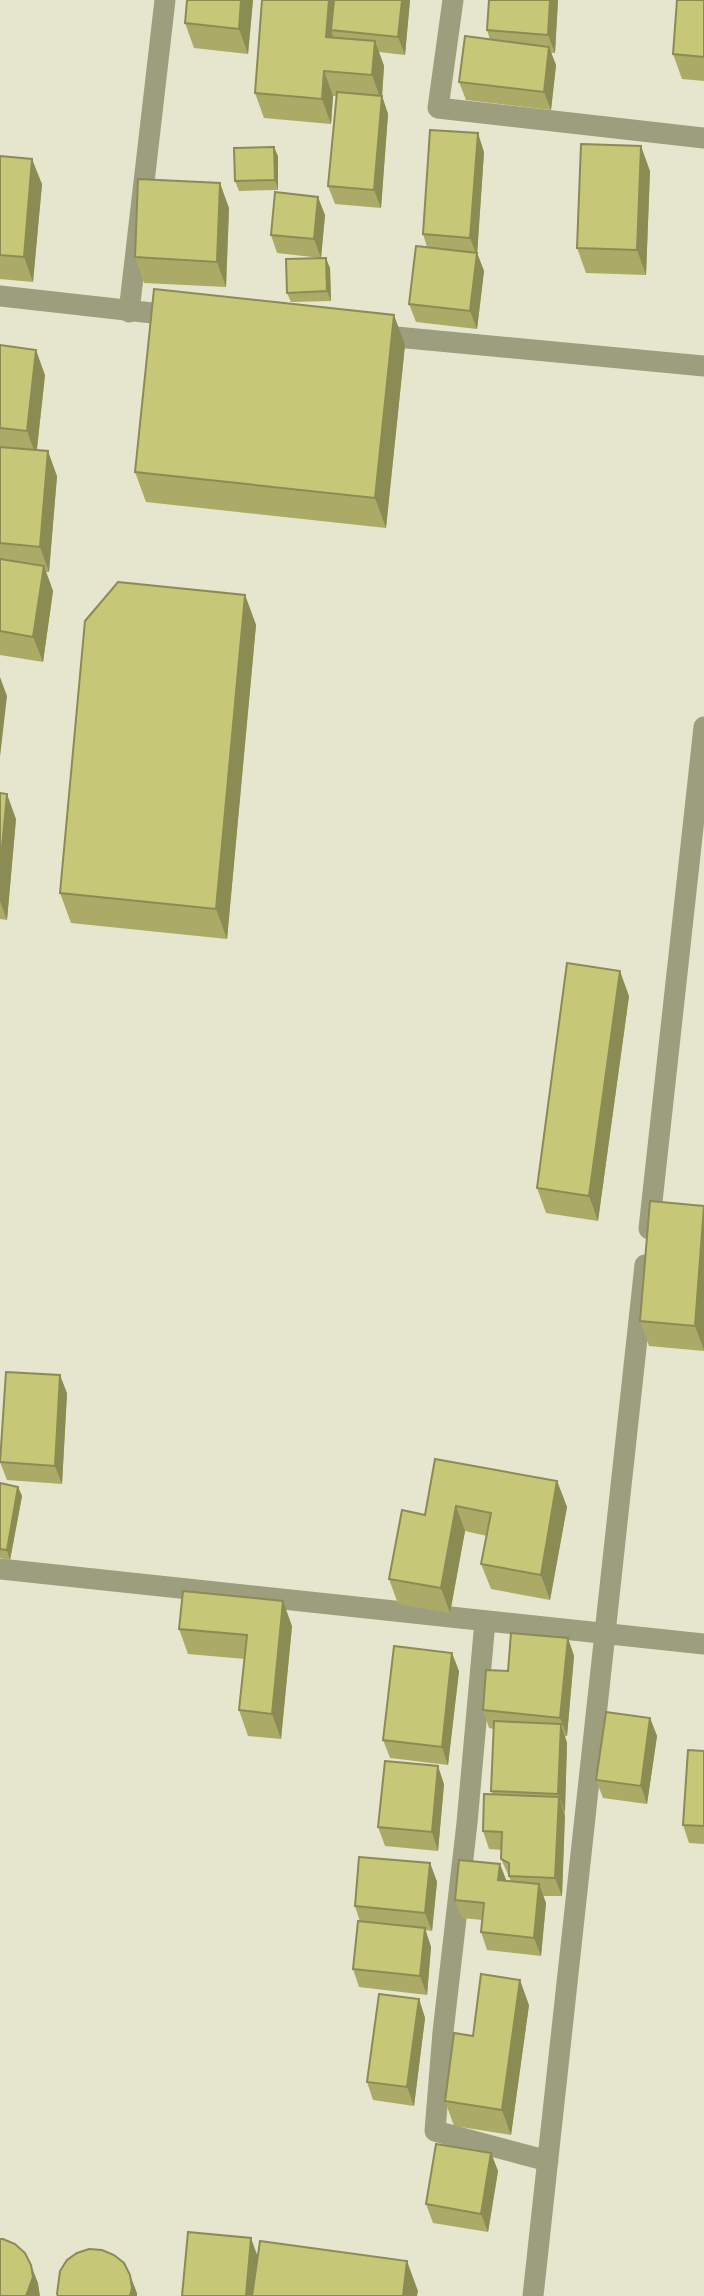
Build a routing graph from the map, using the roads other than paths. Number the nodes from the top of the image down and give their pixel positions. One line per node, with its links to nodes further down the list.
1 (165, 0): 5 (street)
2 (453, 0): 3 (street)
3 (704, 138)
4 (0, 296): 5 (street)
5 (129, 312): 6 (street)
6 (198, 318)
7 (348, 332): 8 (street)
8 (704, 366)
9 (704, 727): 12 (street)
10 (0, 1569): 11 (street)
11 (485, 1621): 12 (street); 14 (street)
12 (605, 1634): 13 (street); 14 (street)
13 (704, 1644)
14 (548, 2161): 15 (street)
15 (533, 2296)

